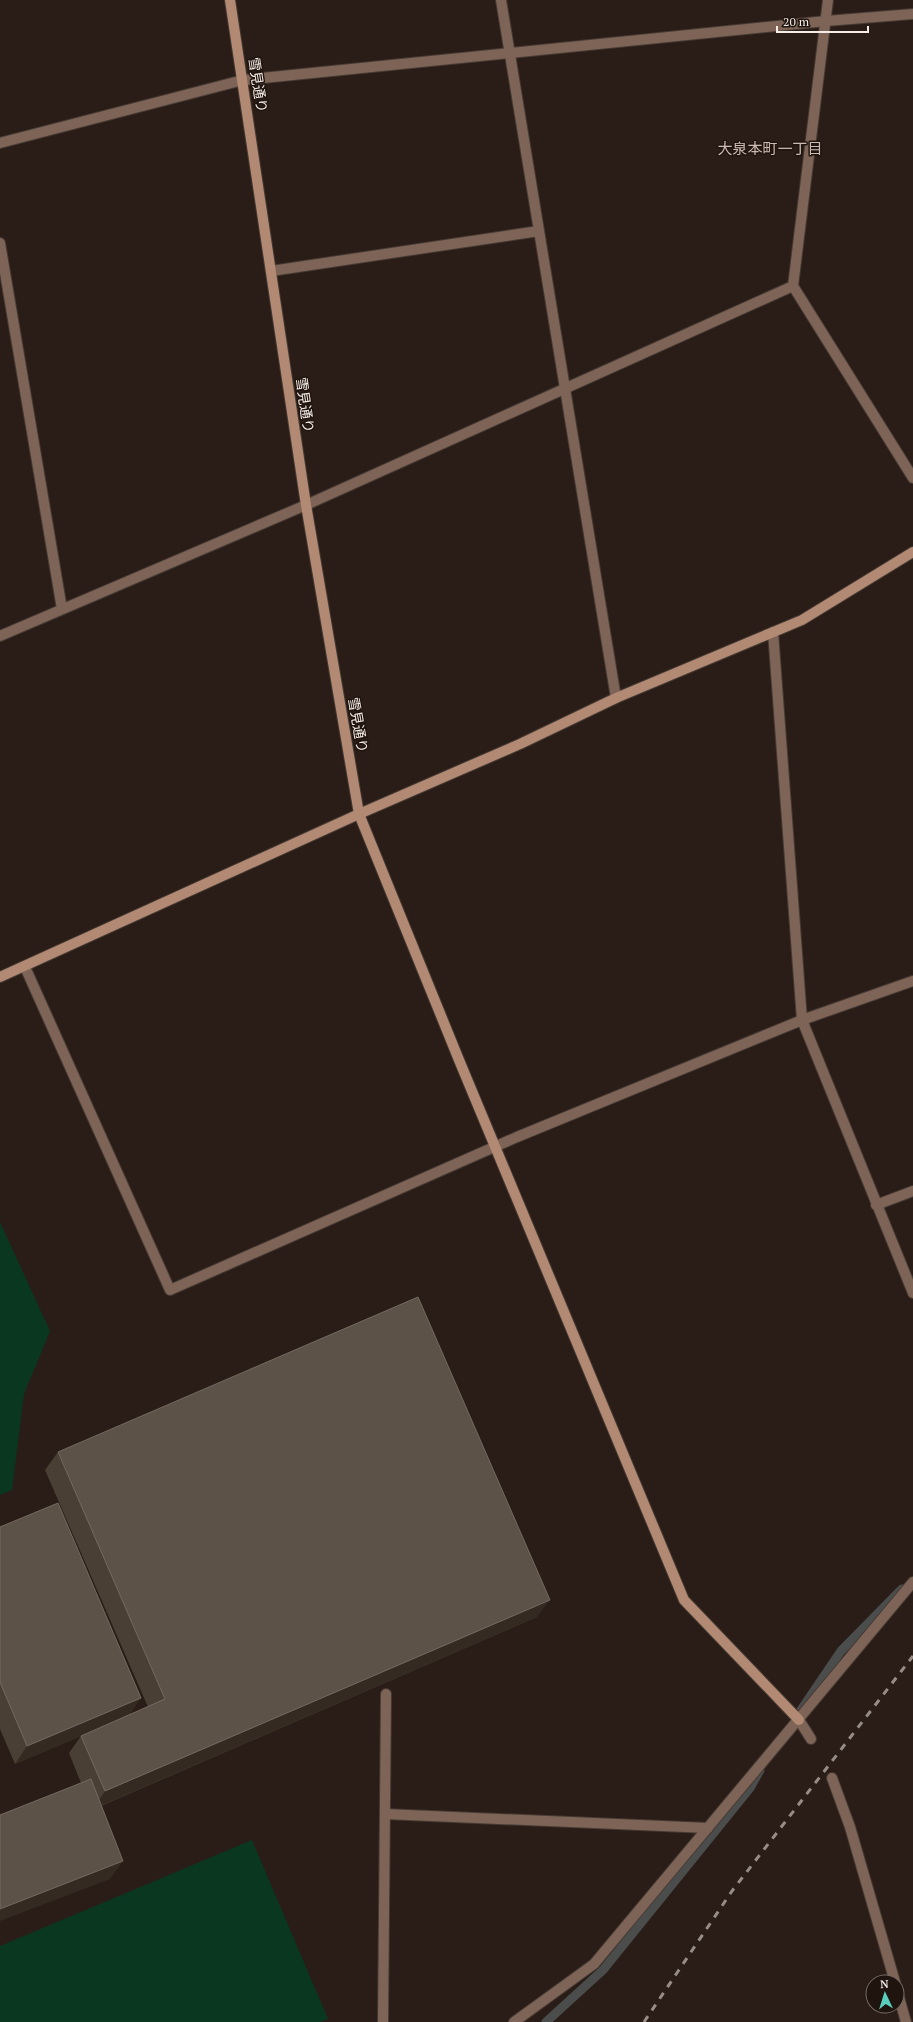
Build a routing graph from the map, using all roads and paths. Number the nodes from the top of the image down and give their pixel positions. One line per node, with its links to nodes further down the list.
1 (230, 0): 7 (street, 雪見通り)
2 (501, 0): 6 (street)
3 (828, 0): 5 (street)
4 (913, 14): 5 (street)
5 (826, 21): 6 (street); 12 (street)
6 (510, 53): 7 (street); 9 (street)
7 (243, 80): 8 (street); 11 (street, 雪見通り)
8 (0, 143)
9 (539, 232): 11 (street); 13 (street)
10 (0, 243): 17 (street)
11 (271, 270): 15 (street, 雪見通り)
12 (793, 286): 13 (street); 14 (street)
13 (565, 388): 15 (street); 20 (street)
14 (913, 478)
15 (306, 505): 17 (street); 21 (street, 雪見通り)
16 (913, 552): 18 (street)
17 (62, 609): 19 (street)
18 (773, 632): 20 (street); 25 (street)
19 (0, 636)
20 (616, 698): 21 (street)
21 (359, 814): 22 (street); 26 (street, 雪見通り)
22 (25, 967): 23 (street); 26 (street)
23 (0, 977)
24 (913, 981): 25 (street)
25 (802, 1020): 26 (street); 28 (street)
26 (495, 1146): 32 (street, 雪見通り)
27 (913, 1191): 28 (street)
28 (876, 1205): 29 (street)
29 (913, 1293)
30 (913, 1582): 32 (street)
31 (386, 1694): 35 (street)
32 (799, 1720): 33 (street); 36 (street)
33 (811, 1738)
34 (832, 1778): 37 (street)
35 (385, 1814): 36 (street); 39 (street)
36 (708, 1828): 40 (street)
37 (893, 1974)
38 (913, 2018): 41 (street)
39 (383, 2022)
40 (514, 2022)
41 (908, 2022)

